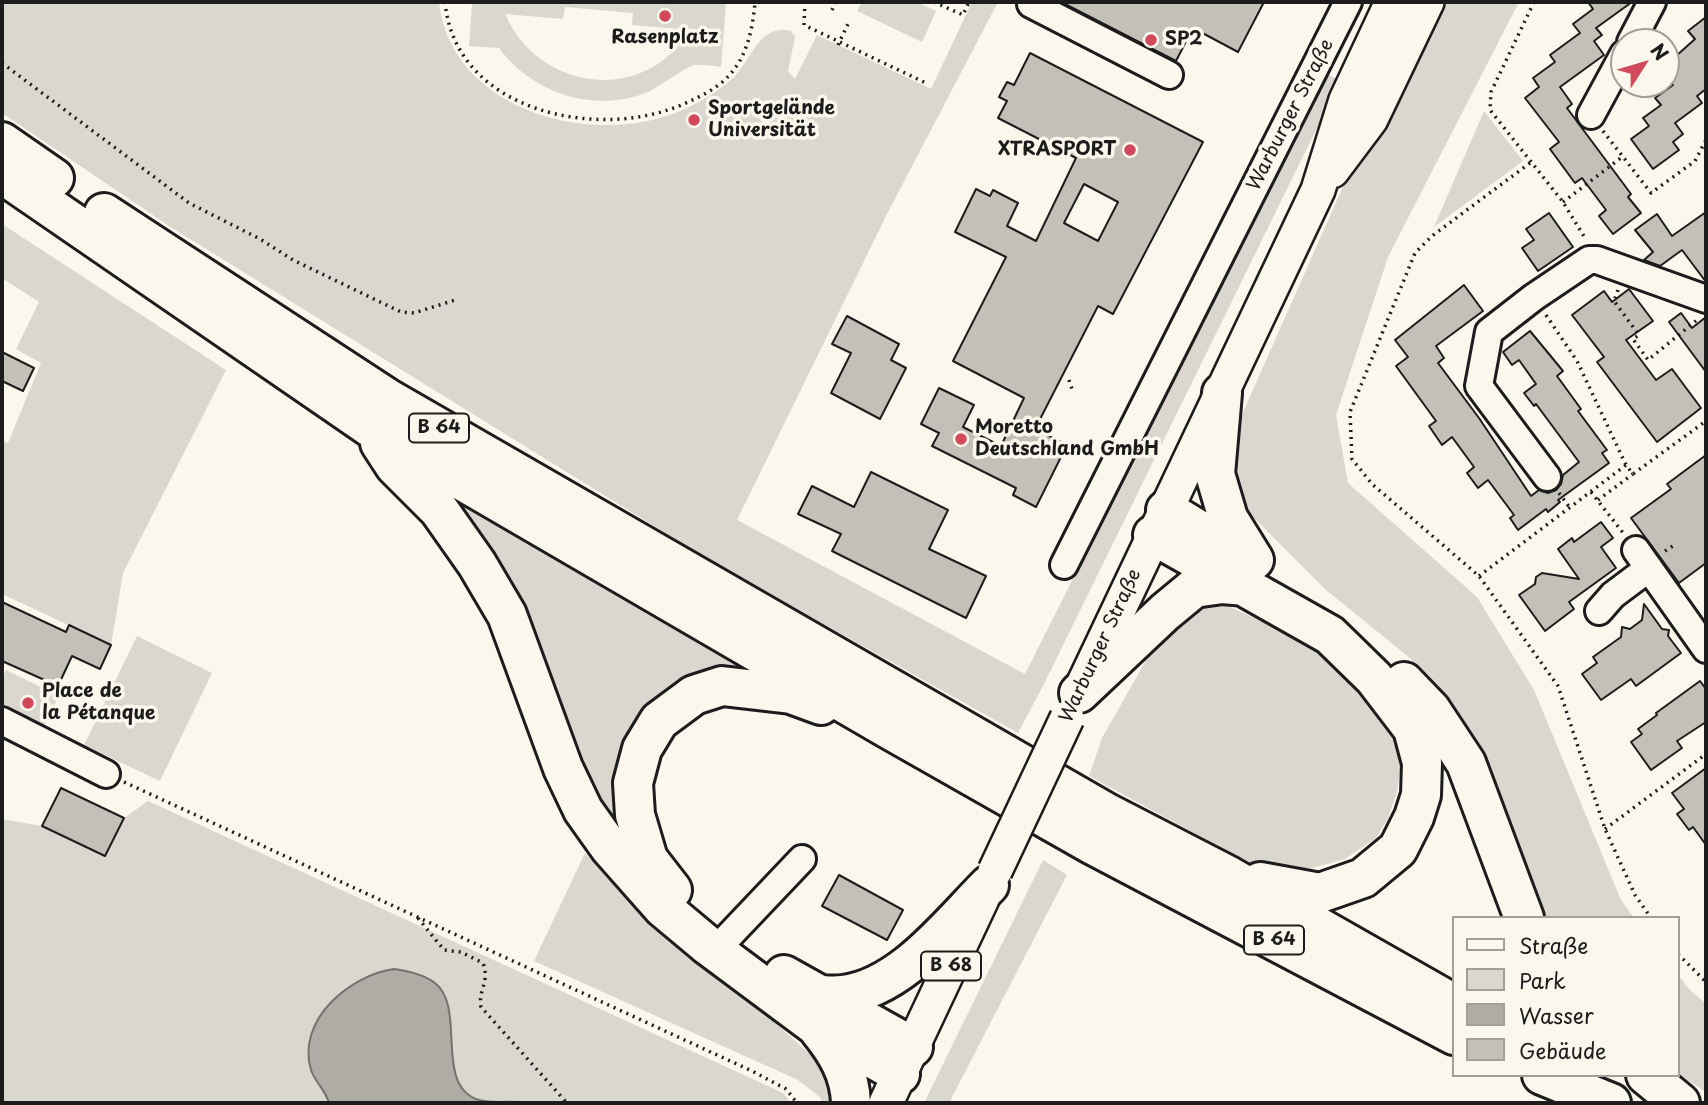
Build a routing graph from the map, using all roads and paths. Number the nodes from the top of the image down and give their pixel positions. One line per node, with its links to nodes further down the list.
1 (445, 2): 2 (path)
2 (755, 2)
3 (805, 2): 16 (path)
4 (836, 2): 13 (path)
5 (934, 2): 6 (path)
6 (969, 2)
7 (1032, 2): 18 (street)
8 (1348, 2): 46 (street, Warburger Straße)
9 (1392, 2): 27 (main road, Warburger Straße)
10 (1427, 2): 27 (main road, Warburger Straße)
11 (1534, 2): 25 (path)
12 (1652, 2): 15 (street)
13 (832, 10)
14 (848, 24): 16 (path)
15 (1638, 28)
16 (839, 43): 20 (path)
17 (2, 63): 33 (path)
18 (1169, 75)
19 (1610, 80): 21 (street)
20 (928, 84)
21 (1591, 115): 24 (path)
22 (1706, 140): 24 (path)
23 (2, 142): 58 (highway, B 64)
24 (1622, 157): 28 (path)
25 (1530, 163): 28 (path); 48 (path)
26 (2, 174): 38 (highway, B 64)
27 (1318, 190): 36 (main road, Warburger Straße)
28 (1563, 202): 29 (path)
29 (1597, 260): 30 (street); 31 (street)
30 (1625, 271): 32 (street); 32 (path)
31 (1534, 297): 39 (path); 41 (street)
32 (1705, 299)
33 (455, 300)
34 (1069, 380): 35 (path)
35 (1073, 392)
36 (1222, 393): 44 (main road, Warburger Straße); 47 (highway)
37 (1706, 421): 40 (path)
38 (370, 427): 53 (highway, B 64); 67 (highway)
39 (1626, 464): 40 (path); 42 (path)
40 (1633, 474): 43 (path)
41 (1547, 477)
42 (1591, 492): 43 (path); 48 (path)
43 (1598, 500): 45 (path)
44 (1159, 522): 47 (highway); 51 (main road, Warburger Straße / B 68)
45 (1643, 559): 49 (street); 50 (street)
46 (1064, 565)
47 (1253, 576): 51 (highway); 58 (highway); 61 (highway)
48 (1479, 576): 56 (path)
49 (1600, 611)
50 (1706, 649)
51 (1073, 705): 59 (main road, Warburger Straße / B 68, bridge)
52 (2, 721): 55 (street)
53 (887, 728): 63 (highway); 68 (highway, B 64)
54 (1706, 754): 56 (path)
55 (106, 774): 60 (path)
56 (1605, 829): 62 (path)
57 (802, 859): 63 (street)
58 (1229, 876): 66 (highway, B 64)
59 (992, 878): 67 (highway); 69 (main road, Warburger Straße / B 68)
60 (417, 916): 73 (path); 74 (path)
61 (1523, 916)
62 (1650, 916)
63 (727, 938): 67 (highway)
64 (1680, 956): 65 (path)
65 (1706, 982)
66 (1452, 1003)
67 (816, 1010): 69 (highway); 75 (highway)
68 (1452, 1034)
69 (900, 1075)
70 (1547, 1077): 76 (highway)
71 (1581, 1077): 77 (highway)
72 (1648, 1077): 78 (highway)
73 (567, 1103)
74 (797, 1103)
75 (851, 1103)
76 (1611, 1103)
77 (1623, 1103)
78 (1680, 1103)

